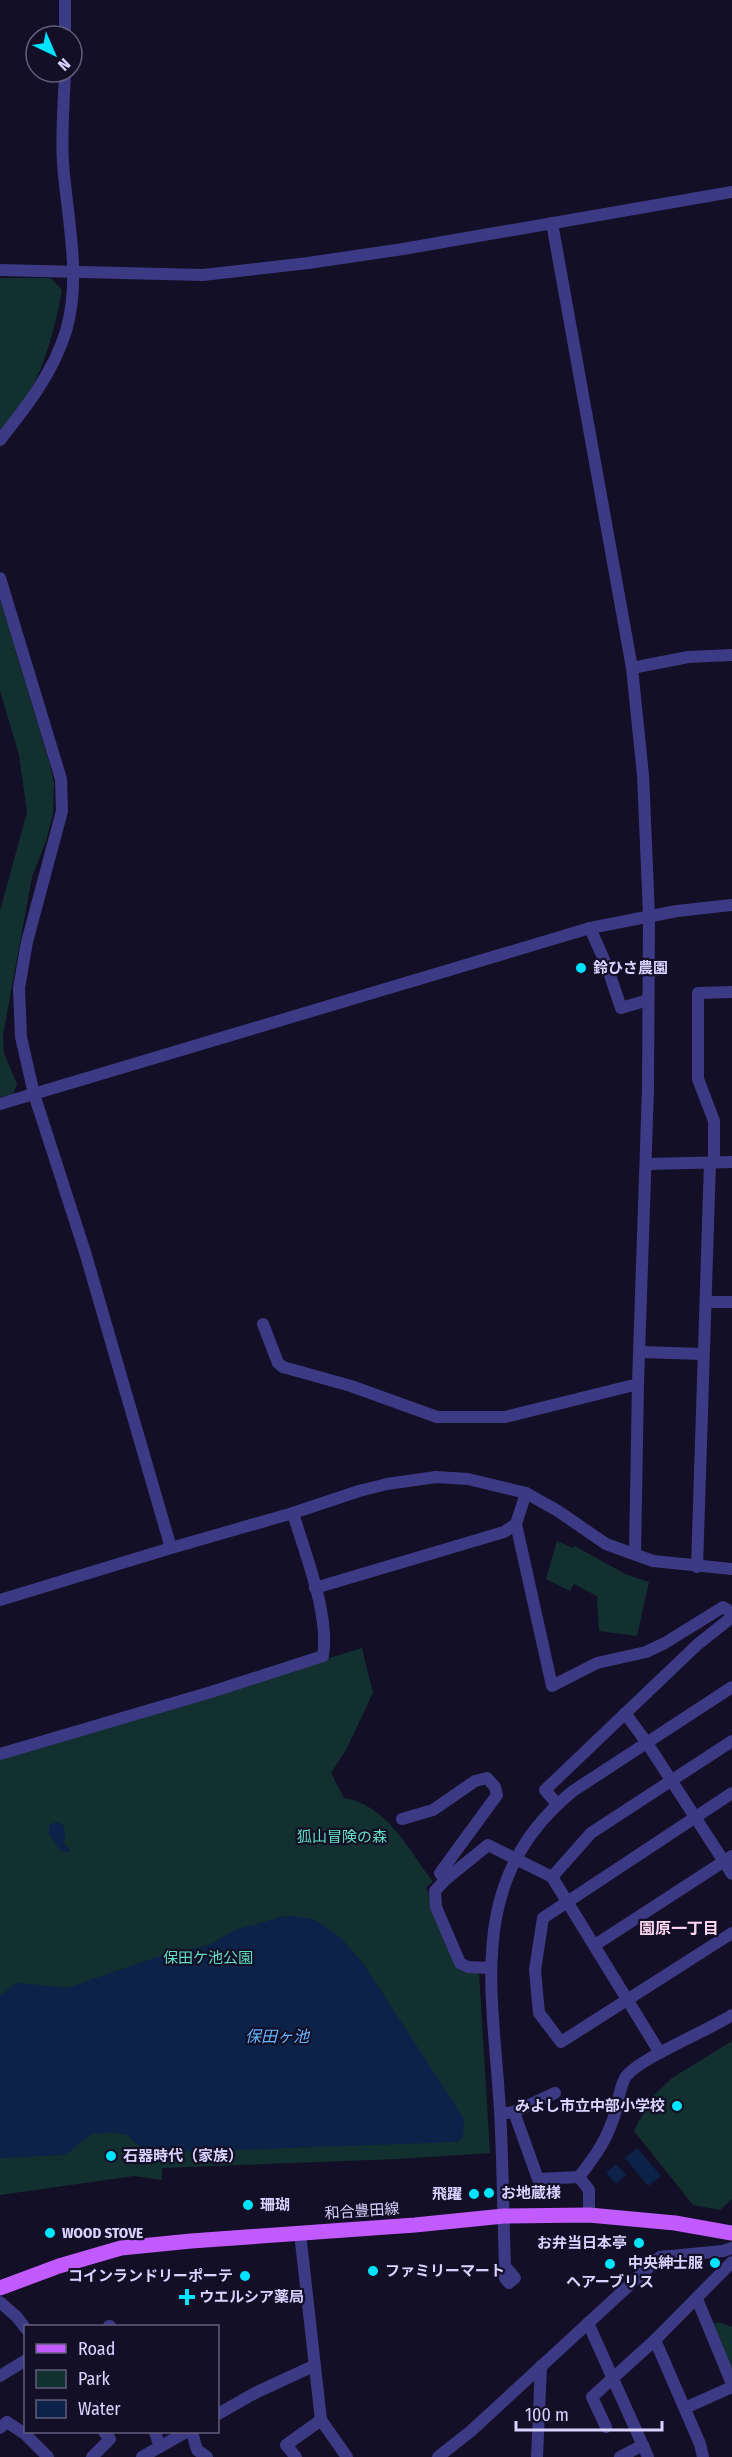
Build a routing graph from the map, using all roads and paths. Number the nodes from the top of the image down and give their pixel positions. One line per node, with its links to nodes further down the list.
1 (65, 0): 2 (street)
2 (65, 24)
3 (65, 84): 7 (street)
4 (732, 192): 5 (street)
5 (552, 223): 7 (street); 11 (street)
6 (0, 270): 7 (street)
7 (73, 270): 8 (street)
8 (0, 440)
9 (0, 578): 17 (street)
10 (732, 655): 11 (street)
11 (632, 668): 13 (street)
12 (732, 905): 13 (street)
13 (649, 915): 14 (street); 16 (street)
14 (590, 928): 16 (street); 17 (street)
15 (732, 992): 19 (street)
16 (648, 1000): 21 (street)
17 (34, 1094): 18 (street); 31 (street)
18 (0, 1104)
19 (712, 1162): 20 (street); 21 (street); 22 (street)
20 (732, 1162)
21 (646, 1164): 25 (street)
22 (706, 1302): 23 (street); 26 (street)
23 (732, 1302)
24 (263, 1324): 27 (street)
25 (640, 1352): 26 (street); 27 (street)
26 (702, 1354): 33 (street)
27 (638, 1384): 32 (street)
28 (526, 1493): 29 (street); 30 (street); 32 (street)
29 (293, 1513): 31 (street); 35 (street)
30 (516, 1524): 35 (street); 37 (street)
31 (171, 1548): 36 (street)
32 (635, 1554): 33 (street)
33 (697, 1567): 34 (street)
34 (732, 1569)
35 (315, 1588): 42 (street)
36 (0, 1600)
37 (732, 1615): 39 (street)
38 (732, 1687): 41 (street)
39 (625, 1713): 41 (street); 45 (street)
40 (732, 1741): 43 (street)
41 (647, 1743): 43 (street); 45 (street)
42 (0, 1754)
43 (671, 1781): 46 (street); 51 (street)
44 (732, 1793): 46 (street)
45 (557, 1804): 48 (street)
46 (695, 1817): 49 (street); 53 (street)
47 (402, 1819): 52 (street)
48 (516, 1859): 51 (street); 52 (street); 56 (street)
49 (728, 1859): 50 (street); 55 (street)
50 (732, 1874)
51 (552, 1877): 53 (street)
52 (445, 1881): 56 (street)
53 (566, 1901): 55 (street); 57 (street)
54 (732, 1933): 57 (street)
55 (595, 1945): 57 (street)
56 (490, 1968): 62 (street)
57 (629, 2000): 59 (street)
58 (732, 2015): 59 (street)
59 (660, 2053): 63 (street)
60 (555, 2093): 61 (street)
61 (514, 2112): 62 (street); 63 (street)
62 (500, 2114): 65 (street)
63 (579, 2178): 64 (street)
64 (589, 2214): 65 (main road, 和合豊田線); 67 (main road, 和合豊田線)
65 (504, 2216): 66 (main road, 和合豊田線); 70 (street)
66 (300, 2233): 71 (main road, 和合豊田線); 85 (street)
67 (732, 2233)
68 (732, 2248): 74 (street)
69 (732, 2262): 72 (street)
70 (506, 2270)
71 (0, 2288)
72 (697, 2299): 76 (street); 82 (street)
73 (0, 2302): 75 (street)
74 (588, 2323): 78 (street); 81 (street)
75 (24, 2326)
76 (655, 2340): 81 (street); 83 (street)
77 (24, 2361): 80 (street)
78 (541, 2367): 102 (street); 103 (street)
79 (309, 2368): 84 (street)
80 (0, 2376)
81 (614, 2377): 86 (street); 94 (street)
82 (732, 2385): 83 (street)
83 (685, 2408): 106 (street)
84 (219, 2413)
85 (321, 2420): 100 (street); 101 (street)
86 (606, 2427)
87 (0, 2428): 88 (street)
88 (24, 2431)
89 (27, 2433): 96 (street)
90 (105, 2433): 97 (street)
91 (155, 2433): 95 (street)
92 (184, 2433): 95 (street)
93 (192, 2433): 99 (street)
94 (643, 2445): 104 (street); 105 (street)
95 (160, 2447): 98 (street)
96 (48, 2457)
97 (92, 2457)
98 (142, 2457)
99 (207, 2457)
100 (296, 2457)
101 (347, 2457)
102 (438, 2457)
103 (537, 2457)
104 (620, 2457)
105 (648, 2457)
106 (703, 2457)

